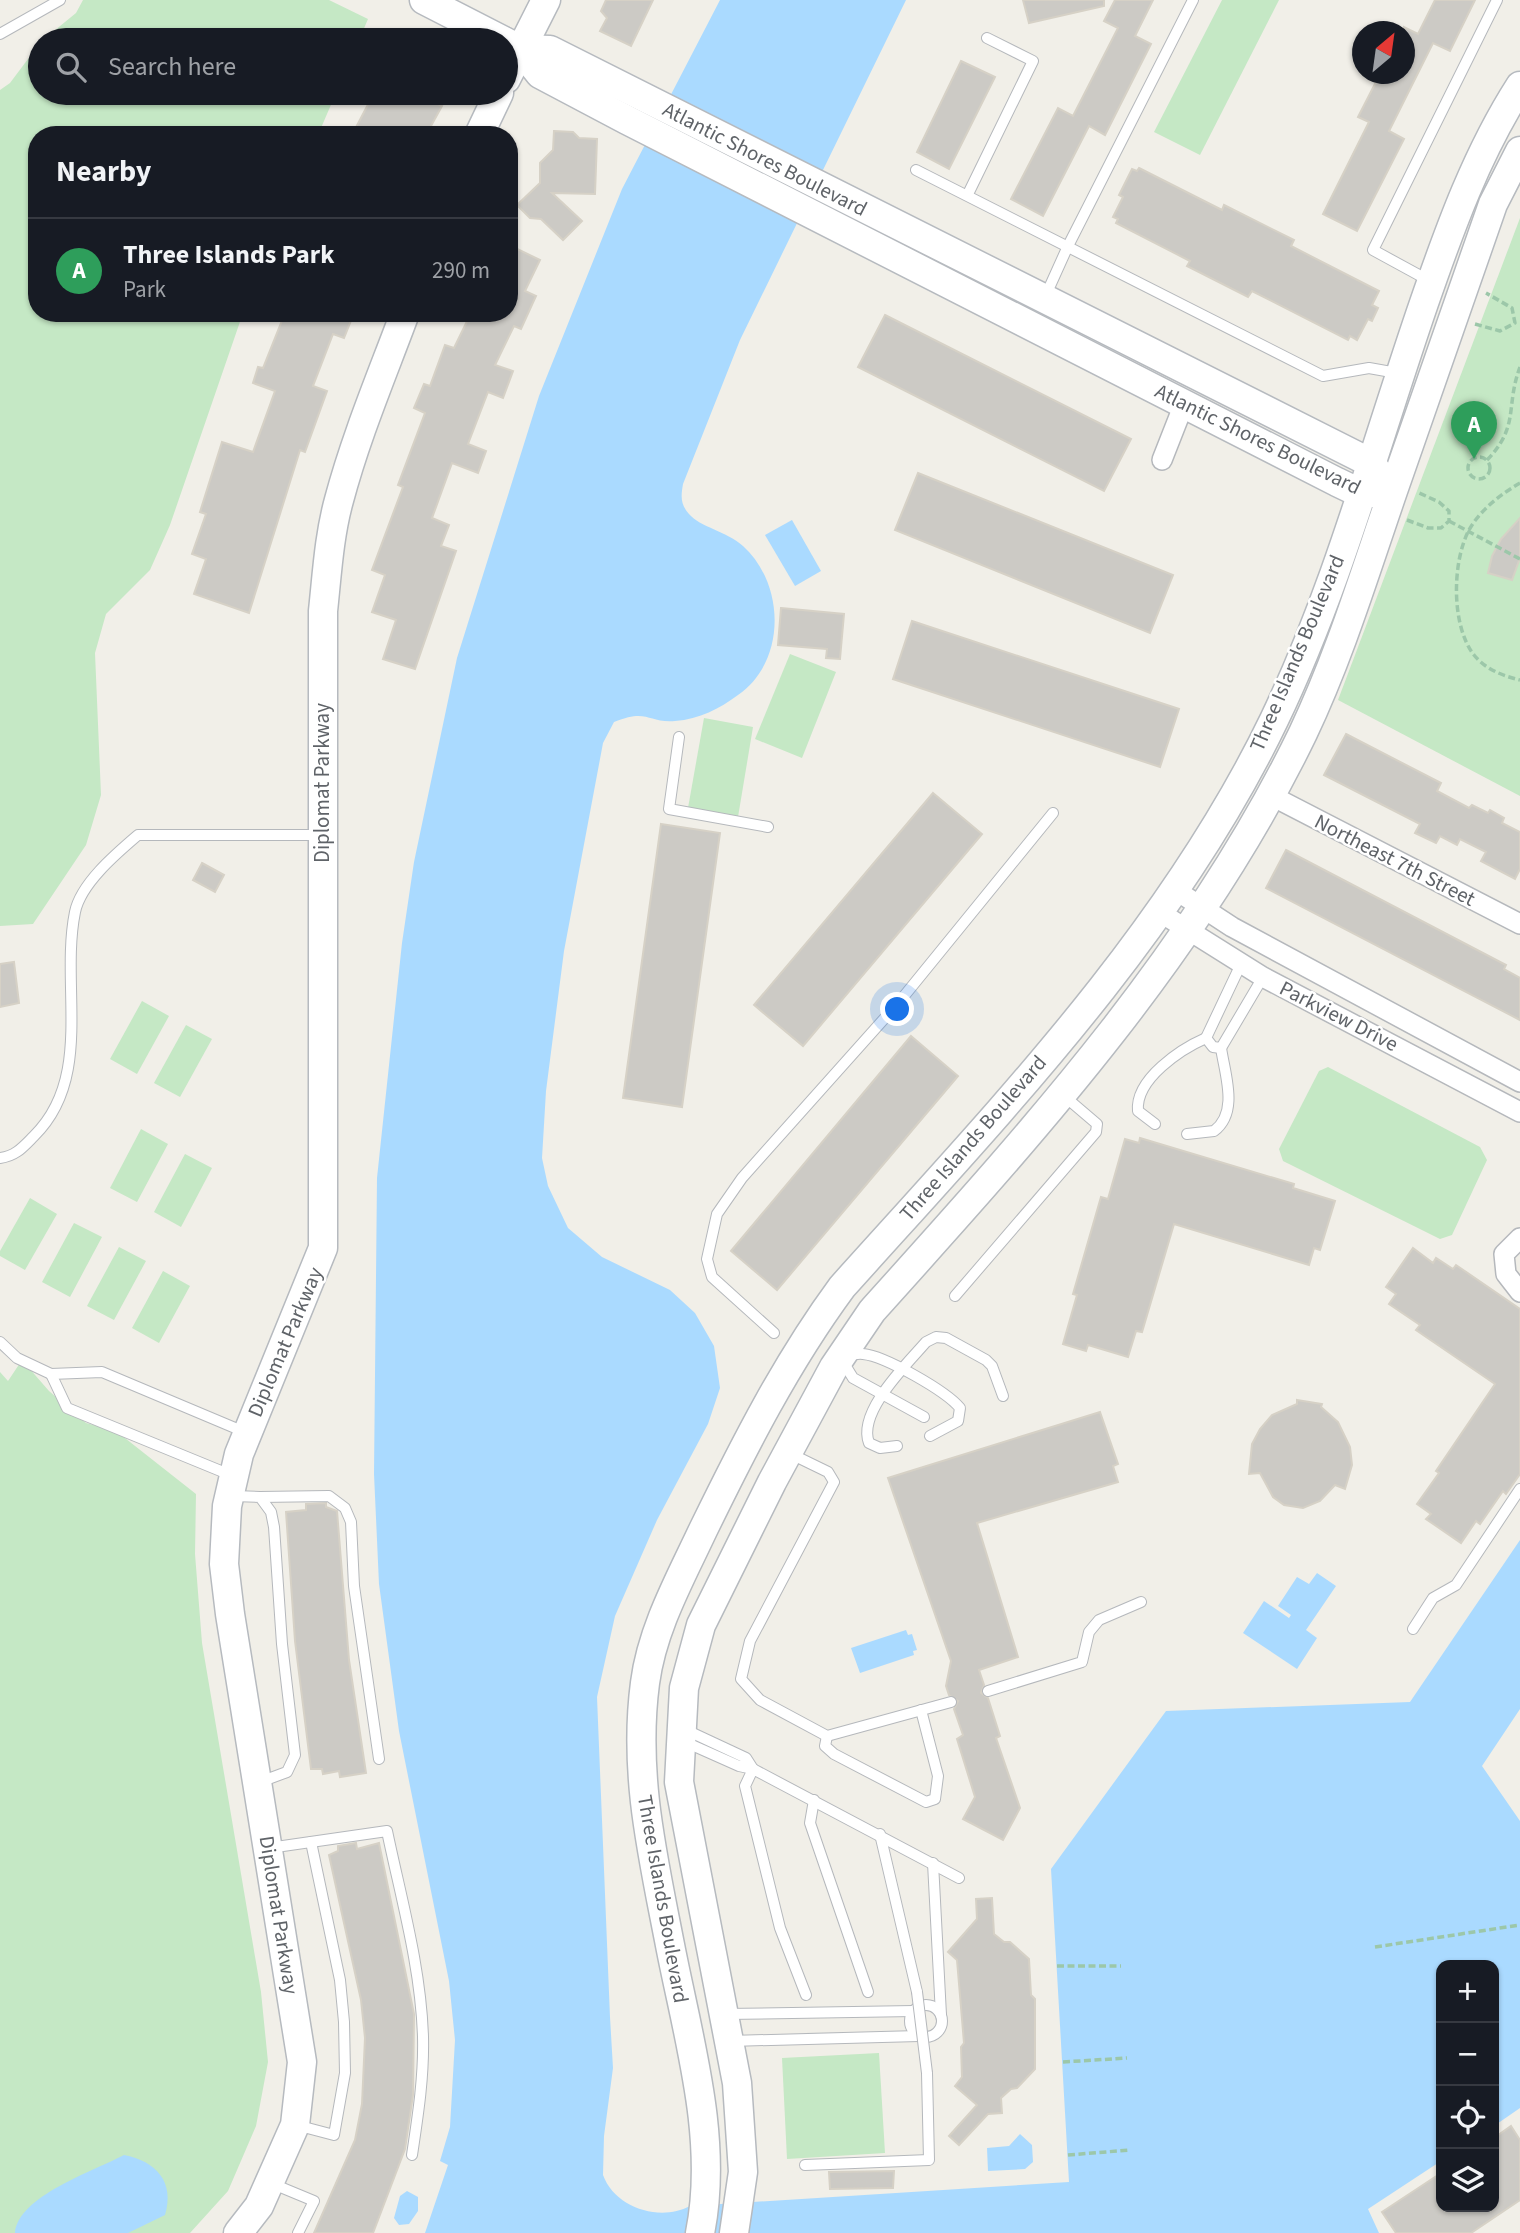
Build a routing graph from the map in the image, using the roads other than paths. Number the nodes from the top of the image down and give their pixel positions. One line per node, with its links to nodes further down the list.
1 (60, 0): 8 (lane)
2 (424, 0): 6 (street, Atlantic Shores Boulevard)
3 (545, 0): 7 (street)
4 (1193, 0): 18 (lane)
5 (1497, 0): 19 (lane)
6 (478, 28)
7 (518, 33)
8 (0, 34)
9 (987, 38): 16 (lane)
10 (518, 53): 17 (street, Atlantic Shores Boulevard)
11 (1520, 86): 19 (street, Three Islands Boulevard)
12 (493, 105): 13 (street)
13 (483, 126)
14 (1520, 150): 27 (street, Three Islands Boulevard)
15 (916, 170): 16 (lane)
16 (968, 194): 18 (lane)
17 (832, 209): 20 (street, Atlantic Shores Boulevard); 23 (street, Atlantic Shores Boulevard)
18 (1068, 246): 20 (lane); 22 (lane)
19 (1432, 282): 22 (street, Three Islands Boulevard)
20 (1045, 299): 25 (street, Atlantic Shores Boulevard)
21 (402, 322): 32 (street, Diplomat Parkway)
22 (1401, 373): 25 (street, Three Islands Boulevard)
23 (1184, 404): 24 (street); 26 (street, Atlantic Shores Boulevard)
24 (1162, 460)
25 (1371, 463): 26 (street, Three Islands Boulevard); 27 (street, Atlantic Shores Boulevard)
26 (1360, 493): 27 (street, Atlantic Shores Boulevard); 33 (street, Three Islands Boulevard)
27 (1391, 496): 29 (street, Three Islands Boulevard)
28 (679, 737): 31 (lane)
29 (1270, 795): 34 (street, Three Islands Boulevard); 35 (street, Northeast 7th Street)
30 (1053, 813): 49 (lane)
31 (768, 827)
32 (321, 835): 45 (lane); 58 (street, Diplomat Parkway)
33 (1169, 902): 34 (street, Parkview Drive); 34 (street, Parkview Drive); 50 (street, Three Islands Boulevard)
34 (1195, 920): 36 (street, Parkview Drive); 40 (street, Parkview Drive); 41 (street, Three Islands Boulevard)
35 (1520, 924)
36 (1241, 964): 37 (street, Parkview Drive); 38 (lane)
37 (1263, 977): 39 (lane); 42 (street, Parkview Drive)
38 (1206, 1038): 39 (lane); 43 (lane)
39 (1222, 1048): 44 (lane)
40 (1520, 1082)
41 (1063, 1094): 48 (lane); 52 (street, Three Islands Boulevard)
42 (1520, 1112)
43 (1155, 1124)
44 (1187, 1135)
45 (0, 1158)
46 (1520, 1238): 47 (street)
47 (1520, 1292)
48 (955, 1296)
49 (774, 1334)
50 (806, 1336): 52 (street); 59 (street, Three Islands Boulevard)
51 (0, 1342): 54 (lane)
52 (840, 1357): 53 (lane); 55 (lane); 62 (street, Three Islands Boulevard)
53 (901, 1370): 55 (lane); 56 (lane); 60 (lane)
54 (51, 1374): 58 (lane); 63 (lane)
55 (883, 1394): 57 (lane); 61 (lane)
56 (1003, 1396)
57 (924, 1417)
58 (247, 1433): 63 (street, Diplomat Parkway)
59 (752, 1433): 62 (street); 95 (street, Three Islands Boulevard)
60 (930, 1436)
61 (897, 1446)
62 (788, 1453): 71 (street, Three Islands Boulevard); 72 (lane)
63 (231, 1486): 65 (lane); 75 (street, Diplomat Parkway)
64 (1520, 1489): 67 (lane)
65 (260, 1497): 73 (lane); 75 (lane)
66 (1141, 1602): 68 (lane)
67 (1413, 1629)
68 (988, 1691)
69 (951, 1702): 70 (lane)
70 (921, 1710): 72 (lane); 72 (lane)
71 (682, 1735): 74 (lane); 85 (street, Three Islands Boulevard)
72 (827, 1736)
73 (379, 1759)
74 (753, 1769): 76 (lane); 83 (lane)
75 (257, 1783): 79 (street, Diplomat Parkway)
76 (814, 1800): 77 (lane); 82 (lane)
77 (880, 1835): 80 (lane); 91 (lane, bridge)
78 (311, 1842): 79 (lane); 89 (lane); 90 (lane)
79 (268, 1848): 89 (street, Diplomat Parkway)
80 (933, 1863): 81 (lane); 86 (lane)
81 (959, 1878)
82 (868, 1992)
83 (806, 1995)
84 (914, 2011): 85 (lane); 86 (lane); 87 (lane)
85 (725, 2014): 88 (street, Three Islands Boulevard)
86 (941, 2015): 87 (lane)
87 (919, 2036): 88 (lane)
88 (730, 2041): 96 (street, Three Islands Boulevard)
89 (295, 2125): 92 (street, Diplomat Parkway)
90 (412, 2155)
91 (805, 2165)
92 (271, 2183): 93 (street, Diplomat Parkway); 94 (lane)
93 (238, 2233)
94 (298, 2233)
95 (700, 2233)
96 (734, 2233)

